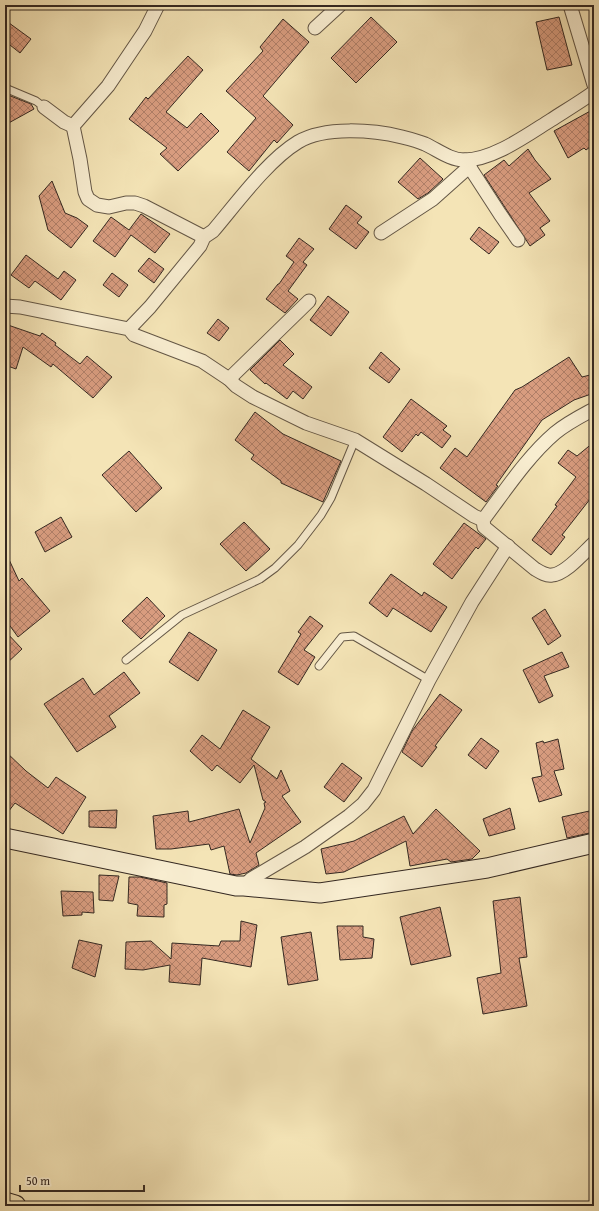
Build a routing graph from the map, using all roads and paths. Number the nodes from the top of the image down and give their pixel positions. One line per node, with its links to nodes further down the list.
1 (158, 5): 9 (street)
2 (340, 5): 4 (street)
3 (570, 5): 5 (street)
4 (315, 28)
5 (594, 85)
6 (5, 88): 8 (lane)
7 (594, 92): 10 (street)
8 (44, 107): 9 (street)
9 (73, 126): 12 (street)
10 (467, 163): 11 (street); 12 (street); 13 (street)
11 (381, 233)
12 (204, 237): 16 (street)
13 (518, 240)
14 (310, 301): 17 (street)
15 (5, 306): 16 (street)
16 (129, 329): 17 (street)
17 (229, 379): 19 (street)
18 (594, 409): 20 (street)
19 (354, 440): 20 (street); 23 (lane)
20 (483, 520): 22 (street)
21 (594, 543): 22 (street)
22 (508, 546): 25 (street)
23 (126, 660)
24 (319, 666): 25 (lane)
25 (429, 680): 28 (street)
26 (5, 838): 28 (main road)
27 (594, 843): 28 (main road)
28 (244, 886)
29 (5, 1203): 30 (main road)
30 (15, 1206)

